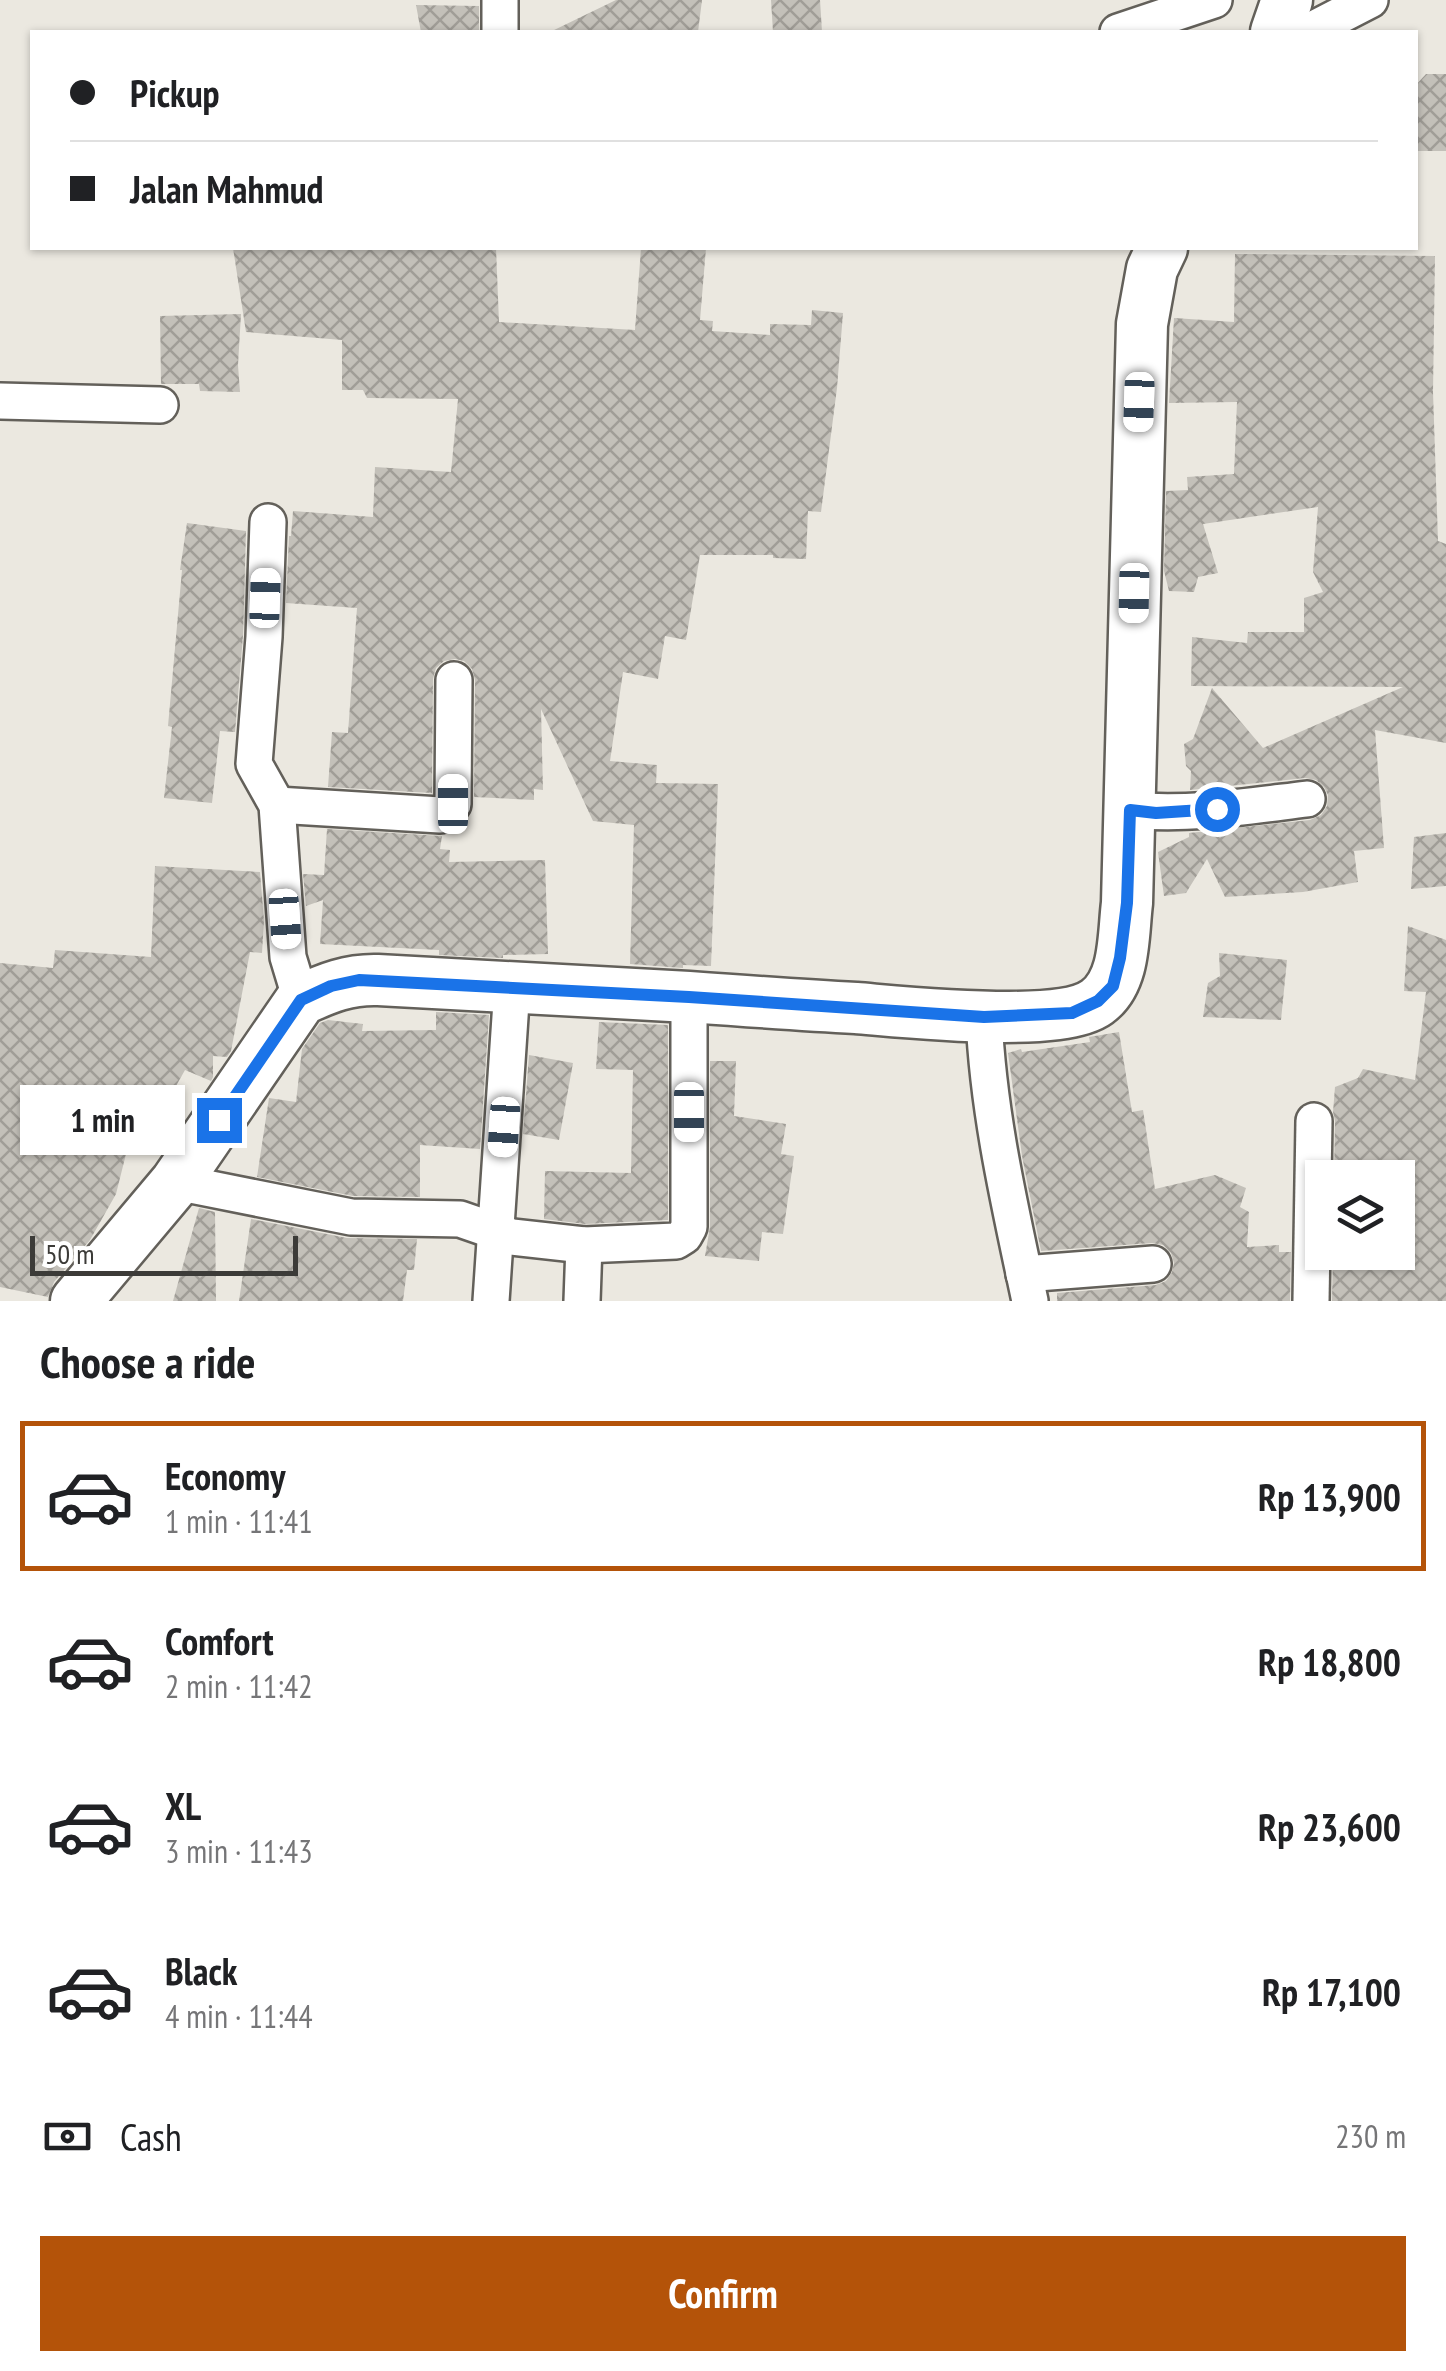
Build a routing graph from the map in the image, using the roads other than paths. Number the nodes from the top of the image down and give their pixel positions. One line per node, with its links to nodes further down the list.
1 (500, 0): 5 (street)
2 (1214, 0): 6 (street)
3 (1287, 0): 7 (street)
4 (1370, 0): 8 (street)
5 (500, 30)
6 (1124, 30)
7 (1277, 30)
8 (1312, 30)
9 (1161, 250): 16 (street)
10 (0, 401): 11 (street)
11 (160, 405)
12 (268, 522): 15 (street)
13 (454, 680): 15 (street)
14 (1307, 800): 16 (street)
15 (277, 805): 19 (street)
16 (1130, 810): 20 (street)
17 (512, 987): 18 (street); 19 (street); 23 (street)
18 (689, 997): 20 (street); 24 (street)
19 (301, 1000): 22 (street)
20 (984, 1017): 26 (street)
21 (1314, 1121): 30 (street)
22 (176, 1182): 23 (street); 27 (street)
23 (497, 1232): 24 (street); 28 (street)
24 (584, 1245): 29 (street)
25 (1153, 1264): 26 (street)
26 (1027, 1288)
27 (76, 1301)
28 (491, 1301)
29 (582, 1301)
30 (1312, 1301)

